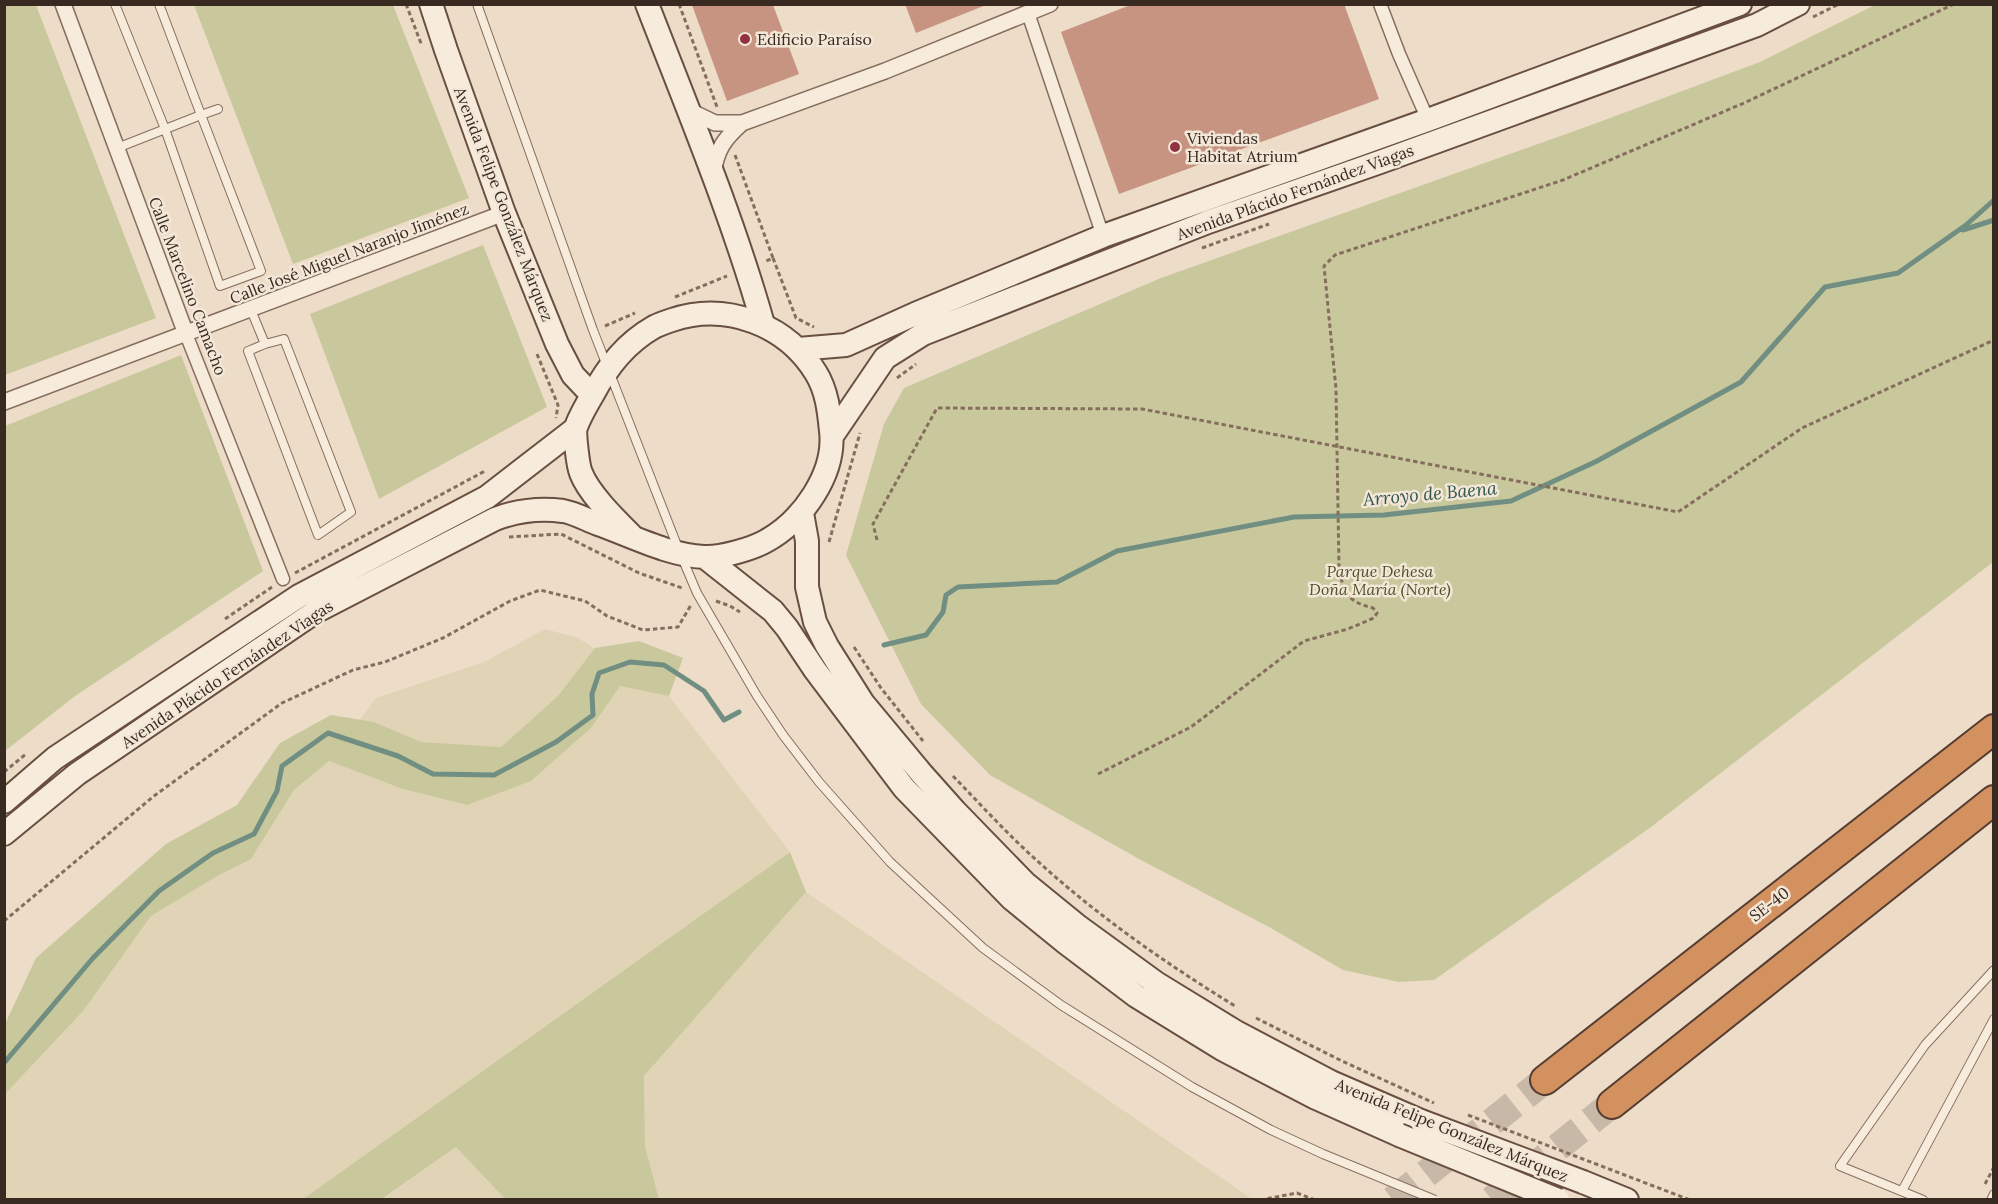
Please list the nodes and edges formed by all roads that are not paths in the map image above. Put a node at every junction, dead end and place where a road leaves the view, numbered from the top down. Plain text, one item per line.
1 (63, 4) edge
2 (115, 4) edge
3 (159, 4) edge
4 (431, 4) edge
5 (477, 4) edge
6 (647, 4) edge
7 (1050, 4) edge
8 (1380, 4) edge
9 (1740, 4) edge
10 (1026, 9) edge
11 (1802, 12) edge
12 (218, 109) dead end
13 (688, 110) junction
14 (201, 115) junction
15 (1428, 120) junction
16 (165, 129) junction
17 (726, 130) junction
18 (117, 148) junction
19 (712, 175) junction
20 (504, 213) junction
21 (1103, 236) junction
22 (250, 310) junction
23 (763, 324) junction
24 (186, 334) junction
25 (265, 344) junction
26 (798, 349) junction
27 (608, 368) junction
28 (592, 395) junction
29 (4, 402) edge
30 (575, 429) junction
31 (832, 436) junction
32 (802, 513) junction
33 (633, 537) junction
34 (680, 553) junction
35 (706, 558) junction
36 (283, 579) dead end
37 (1994, 729) edge
38 (1994, 800) edge
39 (4, 802) edge
40 (4, 834) edge
41 (1994, 970) edge
42 (1994, 1020) edge
43 (1545, 1080) tunnel mouth
44 (1612, 1104) tunnel mouth
45 (1902, 1191) junction
46 (1994, 1194) edge
47 (1435, 1200) edge
48 (1558, 1200) edge
49 (1627, 1200) edge
50 (1923, 1200) edge
51 (1991, 1200) edge

1 - 18 street, Calle Marcelino Camacho
2 - 16 lane
3 - 14 lane
4 - 20 main road, Avenida Felipe González Márquez
5 - 27 lane
6 - 13 main road
7 - 10 street
8 - 15 street
9 - 15 main road, Avenida Plácido Fernández Viagas
10 - 17 street
10 - 21 street
11 - 31 main road, Avenida Plácido Fernández Viagas
12 - 14 lane
13 - 17 street
13 - 19 main road
14 - 16 lane
14 - 16 lane
15 - 21 main road, Avenida Plácido Fernández Viagas
16 - 18 lane
17 - 19 street
18 - 24 street, Calle Marcelino Camacho
19 - 23 main road
20 - 22 street, Calle José Miguel Naranjo Jiménez
20 - 28 main road, Avenida Felipe González Márquez
21 - 26 main road, Avenida Plácido Fernández Viagas
22 - 24 street, Calle José Miguel Naranjo Jiménez
22 - 25 lane
23 - 26 main road
23 - 27 main road
24 - 29 street, Calle José Miguel Naranjo Jiménez
24 - 36 street, Calle Marcelino Camacho
25 - 25 lane
26 - 31 main road
27 - 28 main road
27 - 34 lane
28 - 30 main road
30 - 33 main road
30 - 39 main road, Avenida Plácido Fernández Viagas
31 - 32 main road
32 - 35 main road
32 - 49 main road, Avenida Felipe González Márquez, bridge
33 - 34 main road, Avenida Plácido Fernández Viagas
33 - 40 main road, Avenida Plácido Fernández Viagas
34 - 35 main road, Avenida Plácido Fernández Viagas
34 - 47 lane, bridge
35 - 48 main road, Avenida Felipe González Márquez, bridge
37 - 43 highway, SE-40 / SE-40
38 - 44 highway
41 - 45 lane
42 - 45 lane
45 - 50 lane
46 - 51 lane

